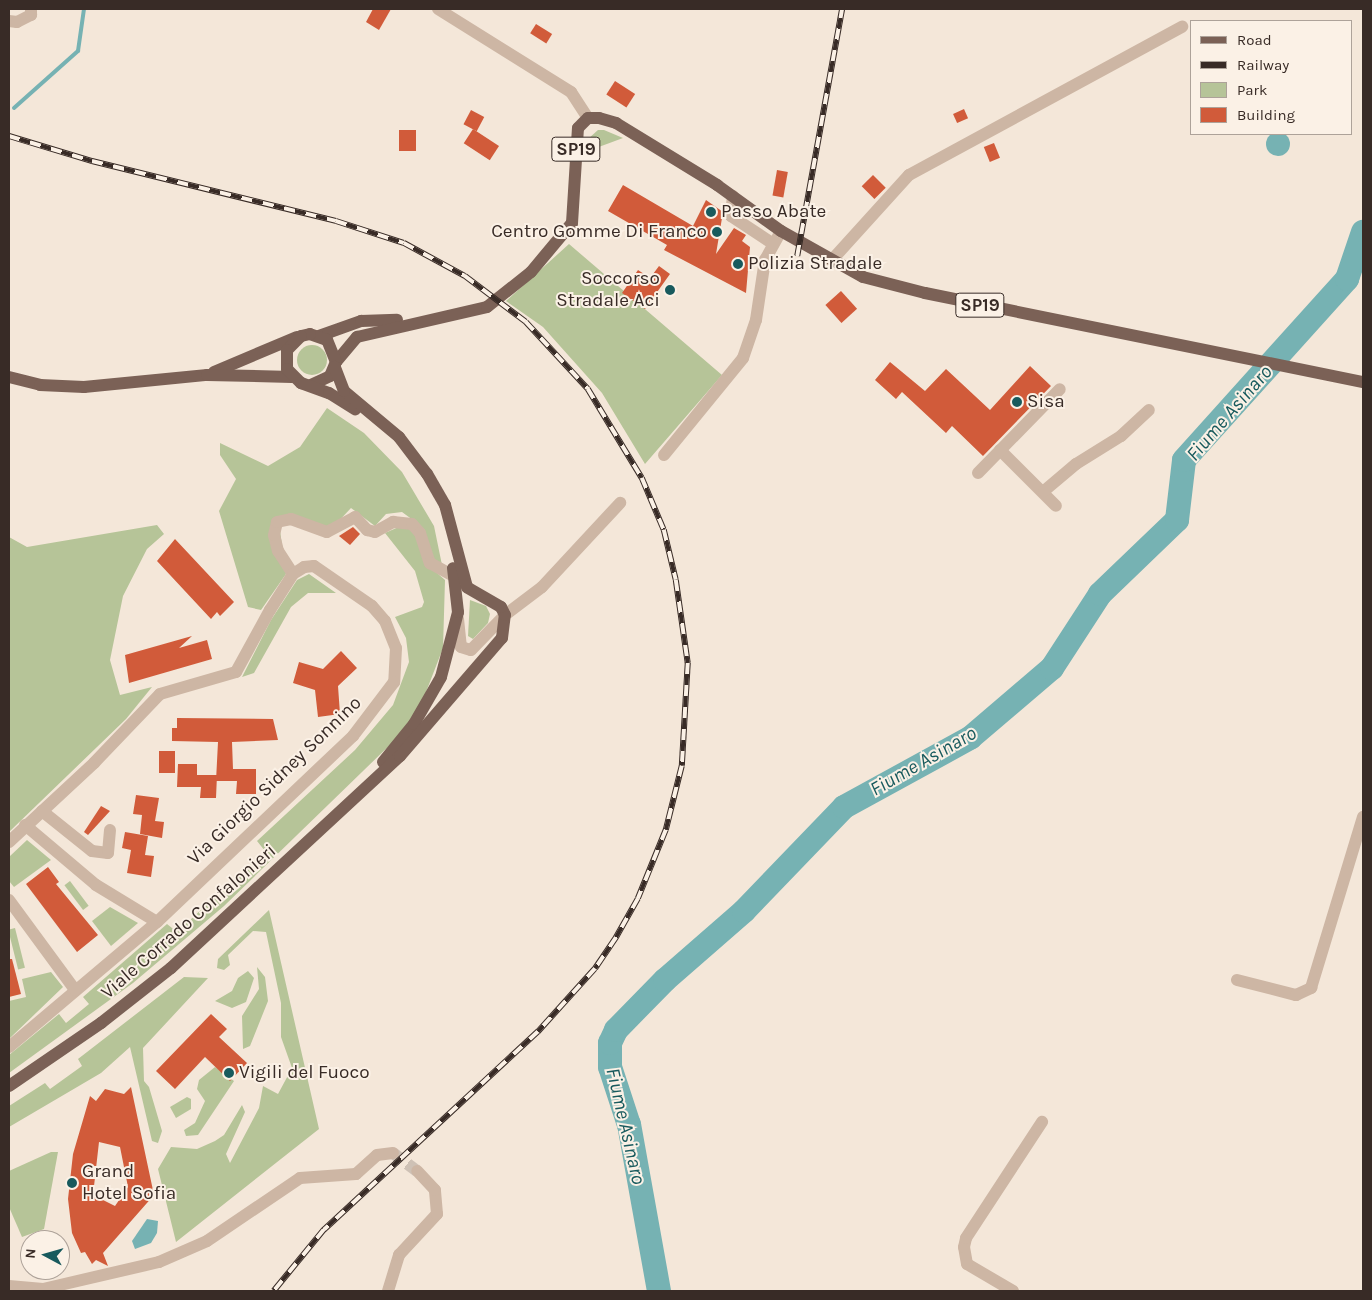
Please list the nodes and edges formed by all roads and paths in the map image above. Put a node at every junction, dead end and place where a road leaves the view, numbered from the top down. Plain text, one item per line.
1 (31, 9) edge
2 (438, 9) edge
3 (9, 21) edge
4 (1182, 27) dead end
5 (588, 118) junction
6 (733, 196) junction
7 (781, 231) junction
8 (772, 243) junction
9 (831, 260) junction
10 (422, 320) junction
11 (301, 336) junction
12 (320, 336) junction
13 (335, 364) junction
14 (208, 375) junction
15 (292, 377) junction
16 (10, 379) edge
17 (1363, 382) edge
18 (311, 385) junction
19 (1060, 389) dead end
20 (1149, 410) dead end
21 (1000, 450) junction
22 (664, 455) dead end
23 (978, 473) dead end
24 (1044, 491) junction
25 (620, 503) dead end
26 (1056, 506) dead end
27 (293, 574) junction
28 (455, 577) junction
29 (458, 612) junction
30 (505, 615) junction
31 (42, 811) junction
32 (338, 814) junction
33 (1363, 817) edge
34 (25, 825) junction
35 (110, 830) dead end
36 (9, 842) edge
37 (9, 900) edge
38 (157, 922) junction
39 (1238, 980) dead end
40 (75, 990) junction
41 (9, 1047) edge
42 (9, 1086) edge
43 (1042, 1122) dead end
44 (393, 1154) dead end
45 (417, 1171) tunnel mouth
46 (9, 1286) edge
47 (388, 1291) edge
48 (1013, 1291) edge

1 - 3 street
2 - 5 street
4 - 9 street
5 - 6 main road, SP19
5 - 10 main road, SP19
6 - 7 main road, SP19
6 - 8 street
7 - 8 street
7 - 9 main road, SP19
8 - 22 street
9 - 17 main road, SP19
10 - 12 main road
10 - 13 main road
11 - 12 main road
11 - 14 main road
11 - 15 main road
12 - 13 main road
13 - 18 main road
13 - 30 main road
14 - 15 main road
14 - 16 main road
15 - 18 main road
18 - 28 main road
19 - 21 street
20 - 24 street
21 - 23 street
21 - 24 street
24 - 26 street
25 - 30 street
27 - 28 street
27 - 31 street
27 - 38 street, Via Giorgio Sidney Sonnino
28 - 29 main road
29 - 30 street
29 - 32 main road
30 - 32 main road
31 - 34 street
31 - 35 street
32 - 42 main road, Viale Corrado Confalonieri
33 - 39 street
34 - 36 street
34 - 38 street
37 - 40 street
38 - 40 street, Via Giorgio Sidney Sonnino
40 - 41 street, Via Giorgio Sidney Sonnino
43 - 48 street
44 - 46 street
45 - 47 street

